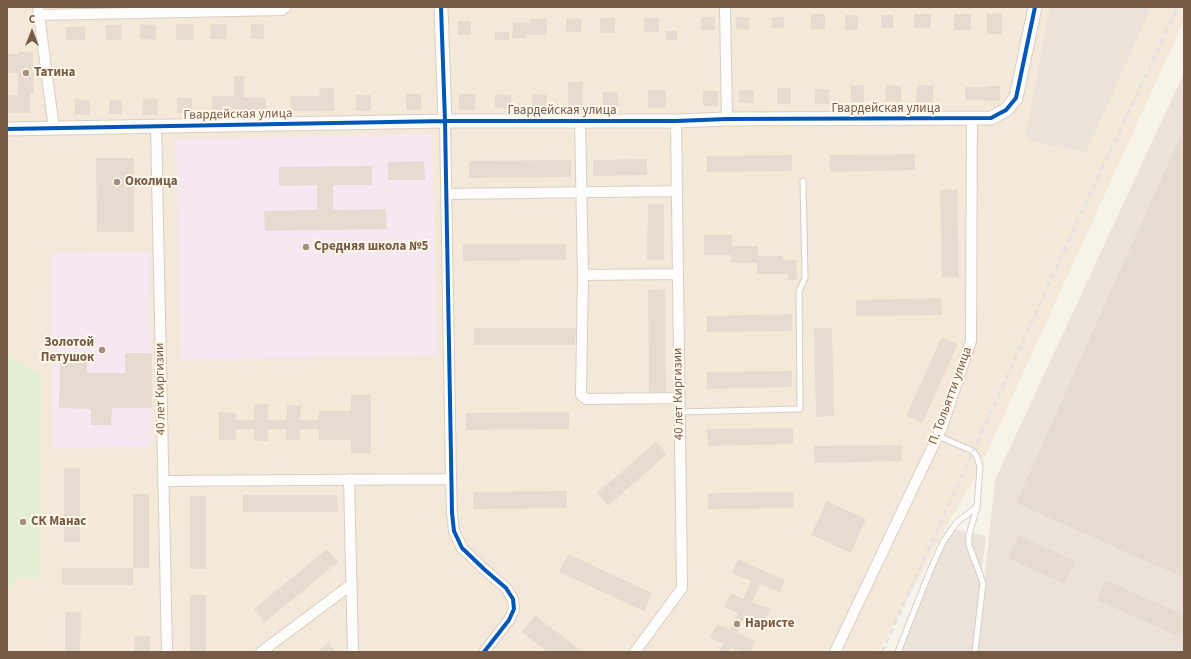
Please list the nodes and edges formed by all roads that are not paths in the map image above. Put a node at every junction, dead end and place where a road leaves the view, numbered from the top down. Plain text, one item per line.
1 (286, 7) edge
2 (441, 7) edge
3 (725, 7) edge
4 (1035, 7) edge
5 (39, 11) edge
6 (972, 118) junction
7 (727, 119) junction
8 (445, 121) junction
9 (580, 121) junction
10 (676, 121) junction
11 (156, 126) junction
12 (54, 128) junction
13 (7, 129) edge
14 (803, 181) dead end
15 (677, 191) junction
16 (581, 193) junction
17 (446, 194) junction
18 (678, 274) junction
19 (583, 275) junction
20 (679, 398) junction
21 (680, 412) junction
22 (938, 436) junction
23 (451, 478) junction
24 (349, 480) junction
25 (163, 481) junction
26 (977, 507) junction
27 (352, 584) junction
28 (167, 652) edge
29 (260, 652) edge
30 (353, 652) edge
31 (484, 652) edge
32 (635, 652) edge
33 (835, 652) edge
34 (898, 652) edge
35 (975, 652) edge

1 - 5 street
2 - 8 street
3 - 7 street
4 - 6 street, Гвардейская улица
5 - 12 street
6 - 7 street, Гвардейская улица
6 - 22 street, П. Тольятти улица
7 - 10 street, Гвардейская улица
8 - 9 street, Гвардейская улица
8 - 11 street, Гвардейская улица
8 - 17 street
9 - 10 street, Гвардейская улица
9 - 16 street
10 - 15 street, 40 лет Киргизии
11 - 12 street, Гвардейская улица
11 - 25 street, 40 лет Киргизии
12 - 13 street, Гвардейская улица
14 - 21 lane
15 - 16 street
15 - 18 street, 40 лет Киргизии
16 - 17 street
16 - 19 street
17 - 23 street
18 - 19 street
18 - 20 street, 40 лет Киргизии
19 - 20 street
20 - 21 street, 40 лет Киргизии
21 - 32 street, 40 лет Киргизии
22 - 26 lane
22 - 33 street, П. Тольятти улица
23 - 24 street
23 - 31 street
24 - 25 street
24 - 27 street
25 - 28 street, 40 лет Киргизии
26 - 34 lane
26 - 35 lane
27 - 29 street
27 - 30 street

